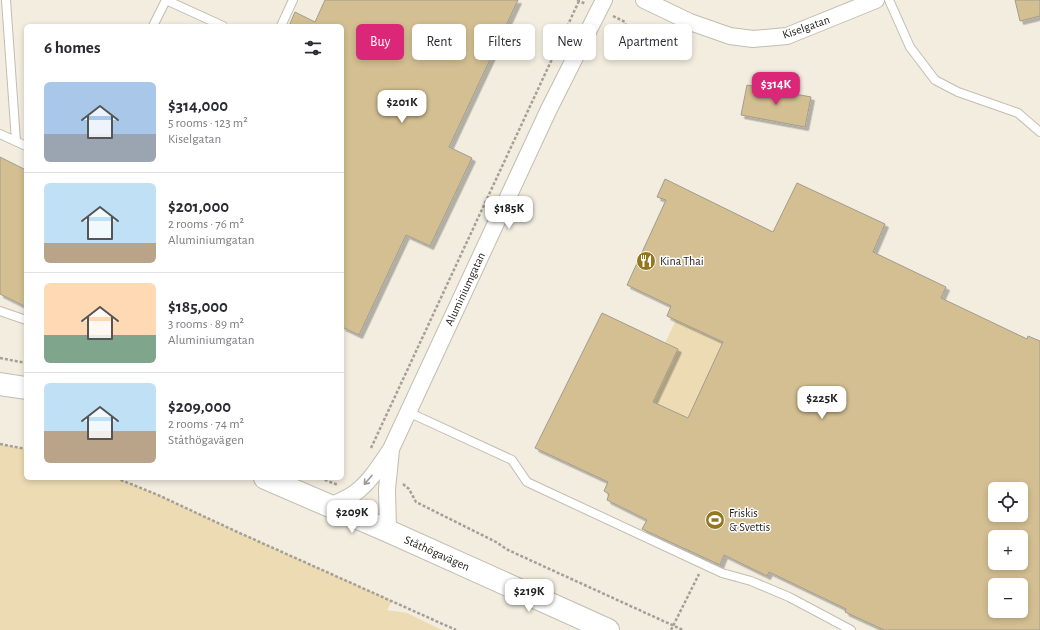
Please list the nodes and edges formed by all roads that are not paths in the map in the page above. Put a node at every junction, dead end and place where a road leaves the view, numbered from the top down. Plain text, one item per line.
1 (6, 0) edge
2 (166, 0) edge
3 (293, 0) edge
4 (604, 0) edge
5 (644, 0) edge
6 (876, 0) edge
7 (889, 0) edge
8 (154, 24) edge
9 (219, 24) edge
10 (282, 24) edge
11 (1040, 132) edge
12 (0, 134) edge
13 (16, 141) junction
14 (24, 145) edge
15 (0, 311) edge
16 (24, 319) edge
17 (0, 384) edge
18 (24, 388) edge
19 (408, 412) junction
20 (391, 450) junction
21 (270, 480) edge
22 (330, 506) junction
23 (388, 531) junction
24 (608, 630) edge
25 (851, 630) edge

1 - 13 lane
2 - 8 lane
2 - 9 lane
3 - 10 lane
4 - 19 street, Aluminiumgatan
5 - 6 street, Kiselgatan
7 - 11 lane
12 - 13 lane
13 - 14 lane
15 - 16 lane
17 - 18 main road
19 - 20 street, Aluminiumgatan
19 - 25 lane
20 -> 22 street, Aluminiumgatan
20 - 23 street, Aluminiumgatan
21 - 22 main road, Ståthögavägen
22 - 23 main road, Ståthögavägen
23 - 24 main road, Ståthögavägen

